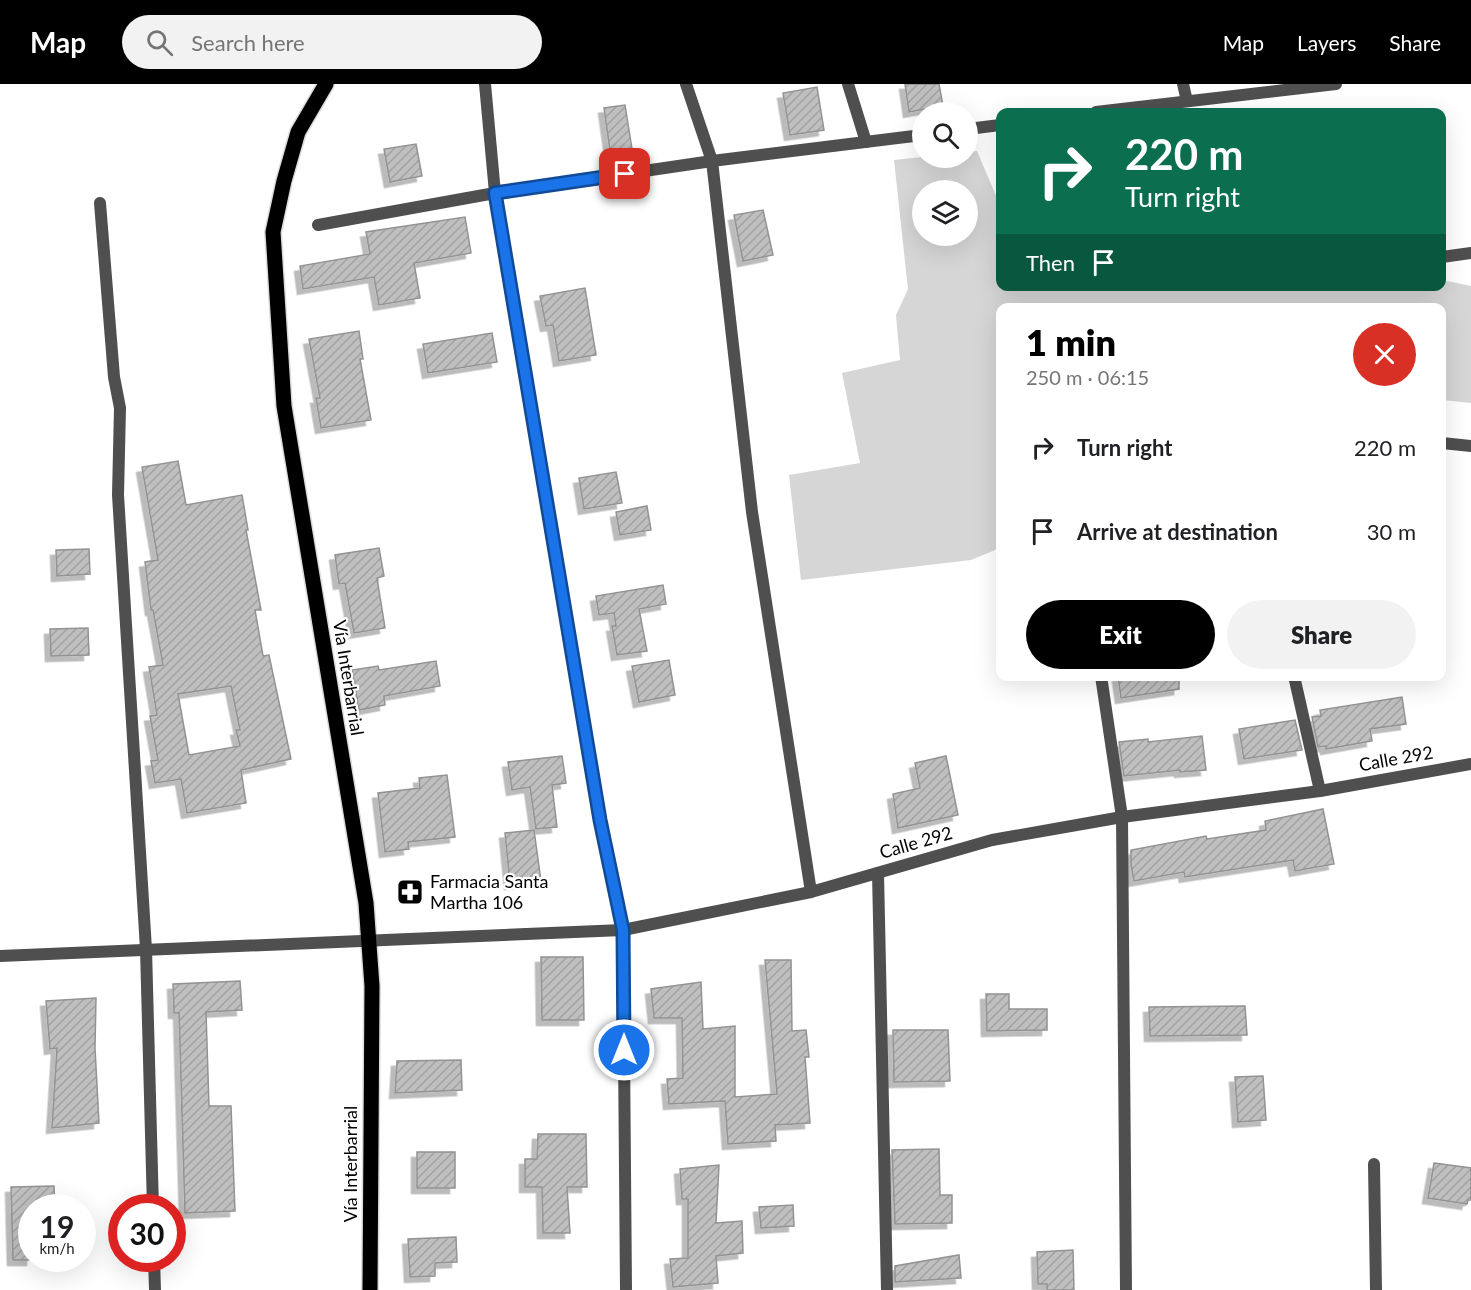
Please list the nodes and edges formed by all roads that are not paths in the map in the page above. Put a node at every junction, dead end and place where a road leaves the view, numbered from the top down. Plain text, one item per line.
1 (326, 84) edge
2 (485, 84) edge
3 (686, 84) edge
4 (848, 84) edge
5 (1184, 84) edge
6 (1336, 84) edge
7 (1187, 101) junction
8 (1129, 108) edge
9 (996, 126) edge
10 (978, 128) edge
11 (912, 136) edge
12 (866, 142) junction
13 (712, 161) junction
14 (495, 193) junction
15 (100, 203) dead end
16 (318, 225) dead end
17 (1471, 253) edge
18 (1446, 256) edge
19 (1446, 443) edge
20 (1471, 446) edge
21 (1102, 681) edge
22 (1294, 681) edge
23 (1471, 764) edge
24 (1320, 791) junction
25 (1122, 817) junction
26 (878, 873) junction
27 (811, 892) junction
28 (623, 930) junction
29 (370, 940) junction
30 (146, 949) junction
31 (0, 956) edge
32 (1374, 1164) dead end
33 (153, 1194) edge
34 (154, 1272) edge
35 (155, 1290) edge
36 (370, 1290) edge
37 (626, 1290) edge
38 (887, 1290) edge
39 (1126, 1290) edge
40 (1376, 1290) edge

1 - 29 main road, Vía Interbarrial
2 - 14 street
3 - 13 street
4 - 12 street
5 - 7 street
6 - 7 street
7 - 8 street
9 - 10 street
11 - 12 street
12 - 13 street
13 - 14 street
13 - 27 street
14 - 16 street
14 - 28 street
15 - 30 street
17 - 18 street
19 - 20 street
21 - 25 street
22 - 24 street
23 - 24 street, Calle 292
24 - 25 street, Calle 292
25 - 26 street, Calle 292
25 - 39 street
26 - 27 street, Calle 292
26 - 38 street
27 - 28 street, Calle 292
28 - 29 street, Calle 292
28 - 37 street
29 - 30 street, Calle 292
29 - 36 main road, Vía Interbarrial
30 - 31 street, Calle 292
30 - 33 street
32 - 40 street
34 - 35 street

